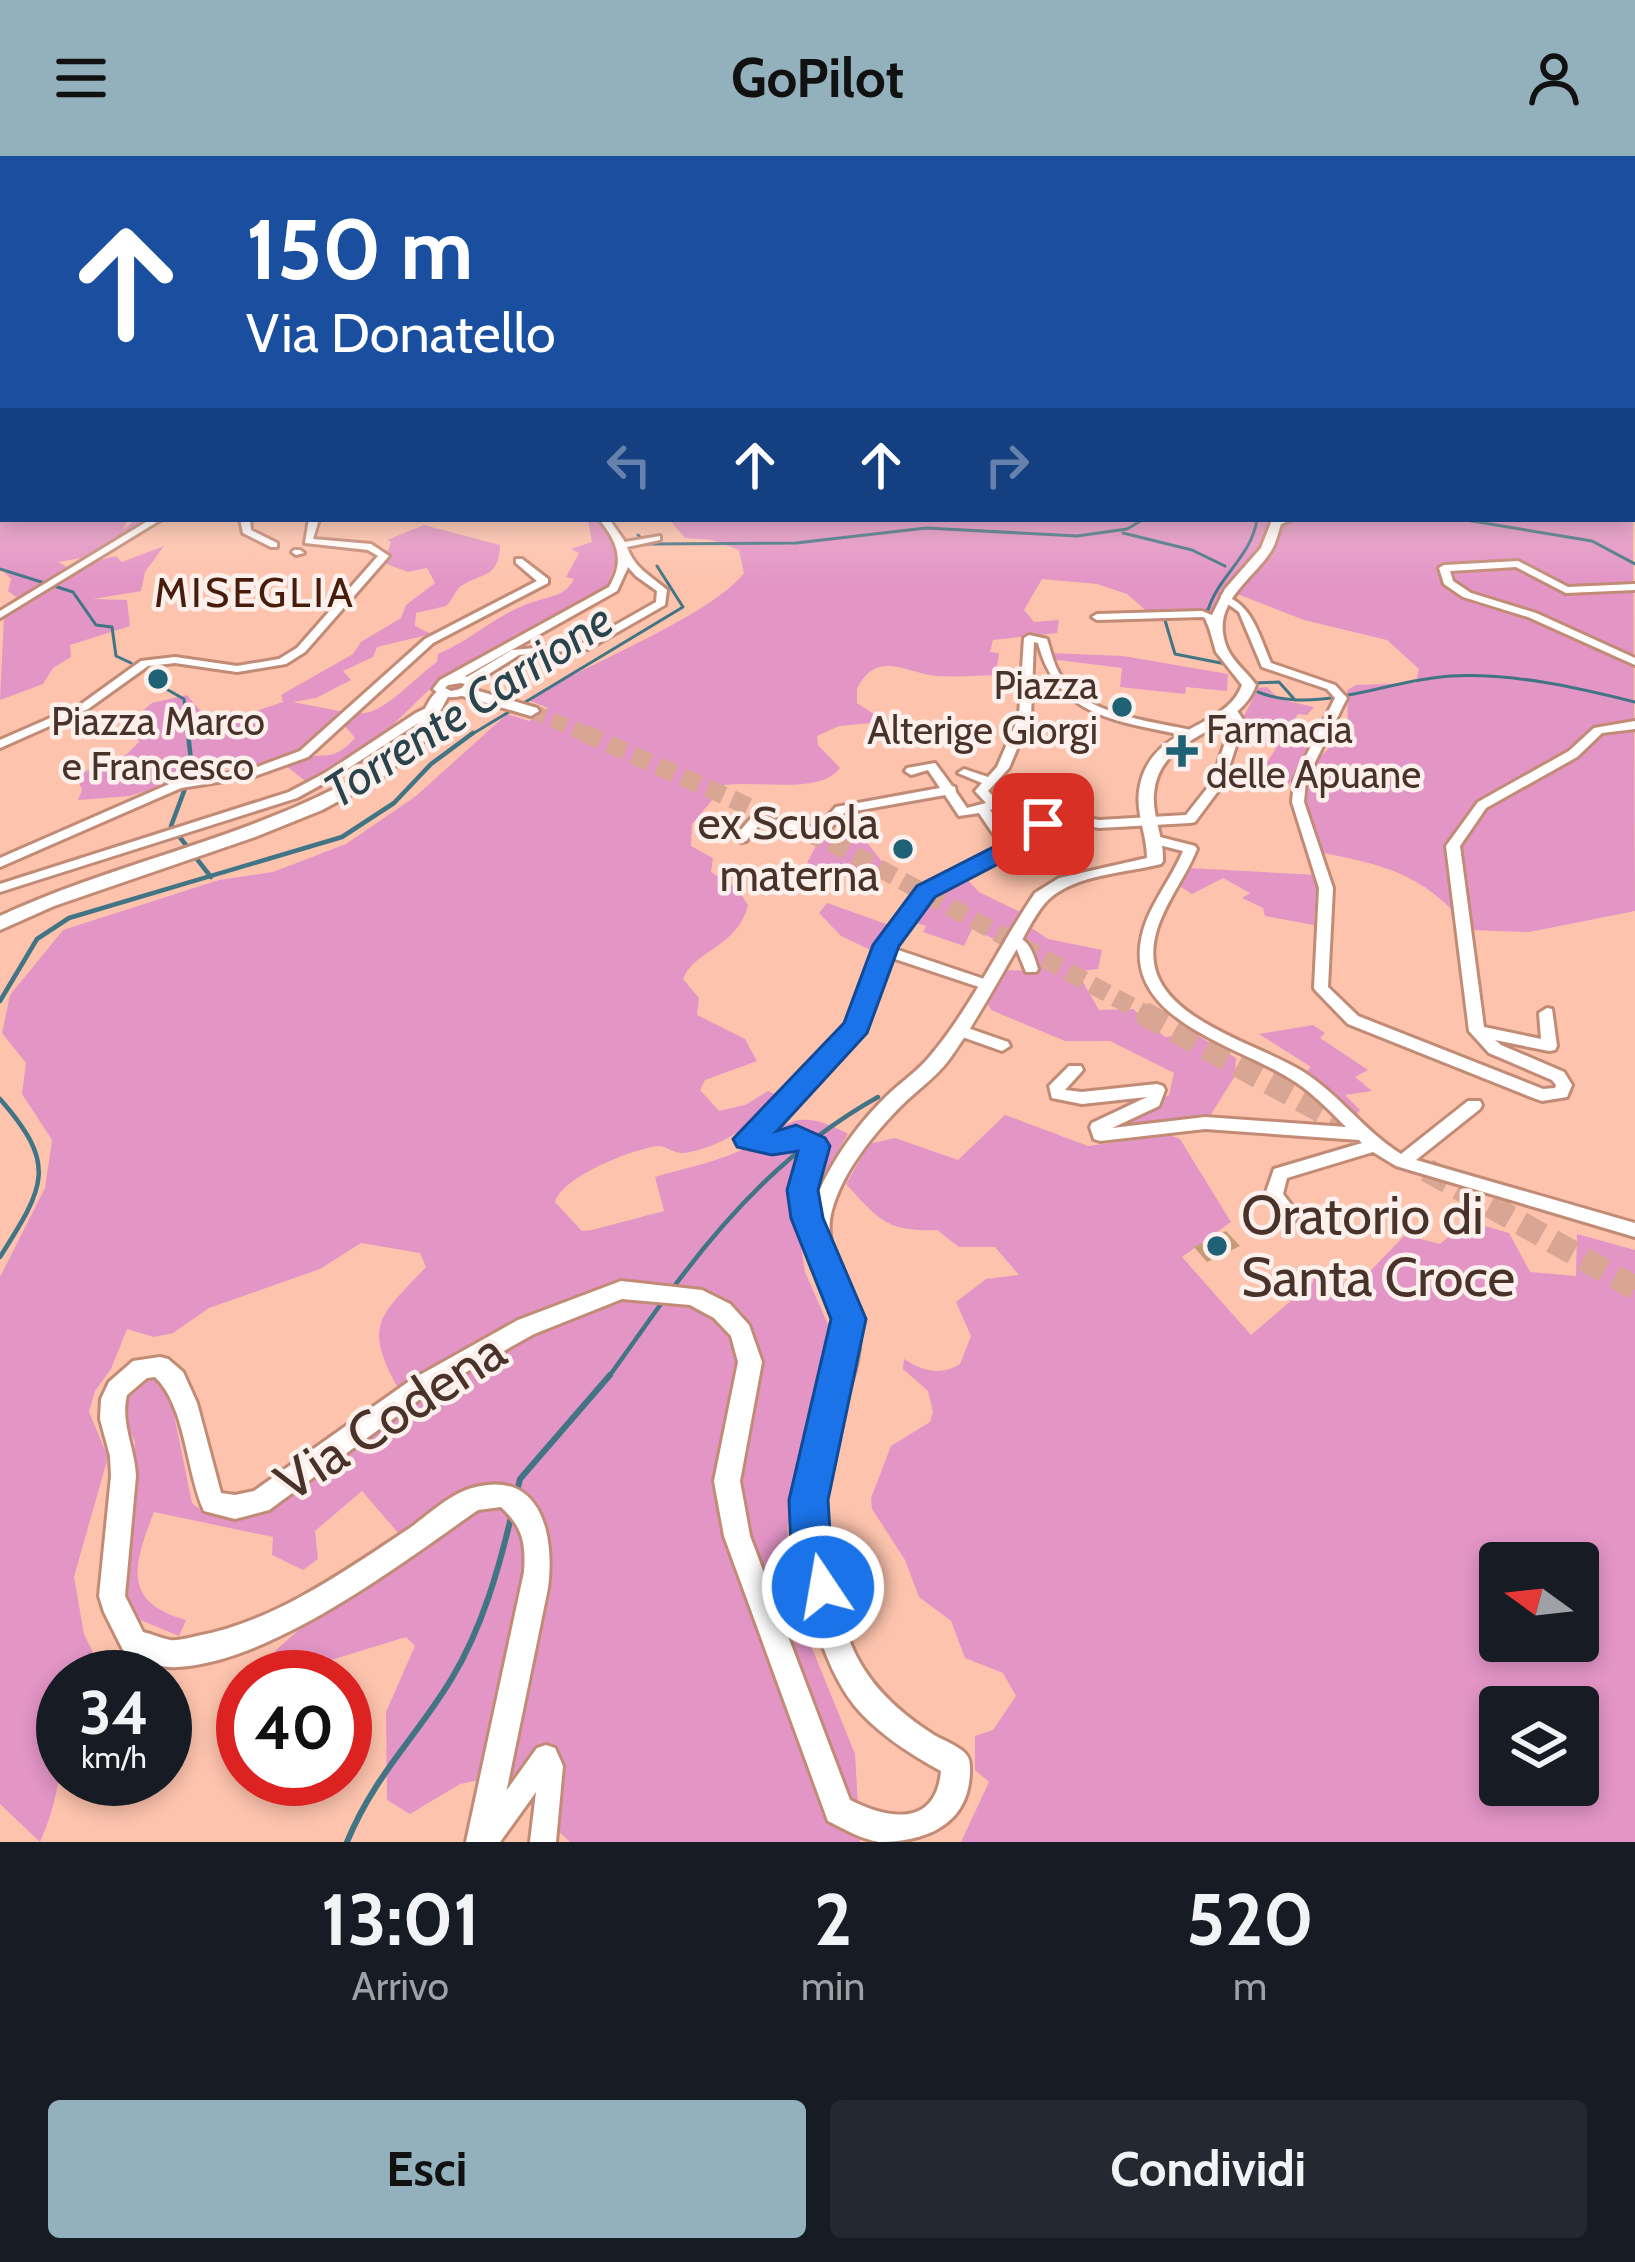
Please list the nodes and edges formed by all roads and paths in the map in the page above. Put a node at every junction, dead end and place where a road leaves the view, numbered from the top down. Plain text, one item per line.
1 (152, 522) edge
2 (244, 522) edge
3 (313, 522) edge
4 (606, 522) edge
5 (1276, 522) edge
6 (657, 538) dead end
7 (274, 544) dead end
8 (623, 549) junction
9 (519, 561) dead end
10 (650, 574) dead end
11 (658, 586) junction
12 (1635, 587) edge
13 (613, 589) junction
14 (1225, 597) junction
15 (0, 615) edge
16 (1097, 617) dead end
17 (1217, 636) junction
18 (1635, 662) edge
19 (455, 691) junction
20 (527, 710) tunnel mouth
21 (1232, 711) junction
22 (1635, 725) edge
23 (1191, 733) junction
24 (0, 744) edge
25 (911, 771) dead end
26 (951, 790) junction
27 (990, 807) junction
28 (1047, 820) junction
29 (1151, 827) junction
30 (741, 838) dead end
31 (1010, 849) junction
32 (0, 862) edge
33 (0, 888) edge
34 (0, 924) edge
35 (1012, 939) junction
36 (885, 951) junction
37 (1031, 969) dead end
38 (985, 984) junction
39 (1547, 1013) dead end
40 (958, 1030) junction
41 (1477, 1031) junction
42 (1002, 1046) dead end
43 (1075, 1070) dead end
44 (1474, 1105) dead end
45 (1368, 1139) junction
46 (1402, 1162) junction
47 (1290, 1215) dead end
48 (1635, 1230) edge
49 (816, 1233) junction
50 (483, 1842) edge
51 (543, 1842) edge

1 - 15 street
2 - 7 street
3 - 24 street
4 - 8 street
5 - 14 street
6 - 8 street
8 - 10 street
8 - 11 street
8 - 13 street
9 - 32 street
11 - 13 street
11 - 19 street
12 - 18 street
13 - 19 street
14 - 17 street
14 - 41 street
16 - 17 street
17 - 21 street
19 - 20 main road
19 - 33 street
19 - 34 main road
21 - 23 street
21 - 29 street
22 - 41 street
23 - 27 street
23 - 29 street
25 - 26 street
26 - 27 street
26 - 30 street
27 - 28 street
27 - 31 street
28 - 29 street
28 - 31 street
29 - 35 street
29 - 45 street
31 - 36 street
35 - 37 street
35 - 38 street
36 - 38 street
36 - 49 street
38 - 40 street
39 - 41 street
40 - 42 street
40 - 49 street
43 - 45 street
44 - 46 street
45 - 46 street
45 - 47 street
46 - 48 street
49 - 50 street, Via Codena
50 - 51 street

